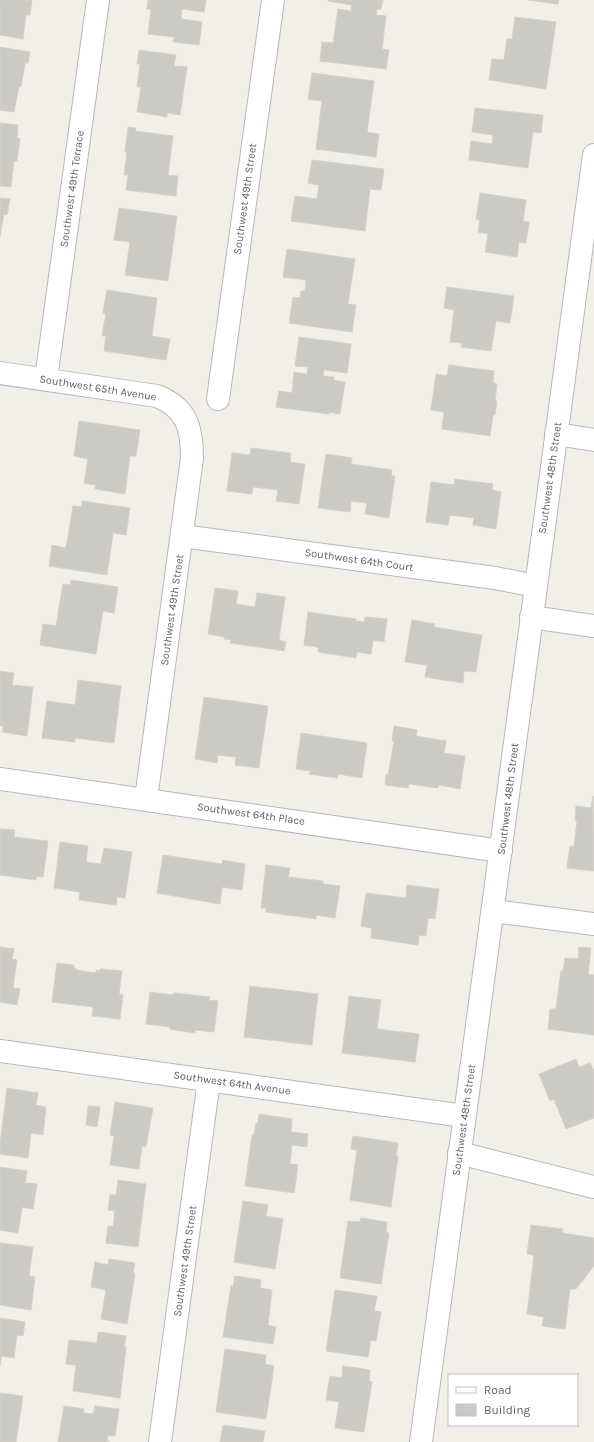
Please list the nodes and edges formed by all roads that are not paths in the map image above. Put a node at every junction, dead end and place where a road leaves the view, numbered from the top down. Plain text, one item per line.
1 (98, 0) edge
2 (273, 0) edge
3 (594, 155) edge
4 (0, 373) edge
5 (46, 379) junction
6 (218, 399) dead end
7 (187, 421) joint
8 (556, 434) junction
9 (594, 440) edge
10 (182, 536) junction
11 (536, 586) junction
12 (531, 617) junction
13 (594, 626) edge
14 (0, 779) edge
15 (146, 799) junction
16 (501, 851) junction
17 (493, 911) junction
18 (594, 924) edge
19 (0, 1051) edge
20 (209, 1080) junction
21 (464, 1116) junction
22 (460, 1153) junction
23 (594, 1187) edge
24 (160, 1442) edge
25 (421, 1442) edge

1 - 5 street, Southwest 49th Terrace
2 - 6 street, Southwest 49th Street
3 - 8 street, Southwest 48th Street
4 - 5 street, Southwest 65th Avenue
5 - 7 street, Southwest 65th Avenue
7 - 10 street, Southwest 49th Street
8 - 9 street
8 - 11 street, Southwest 48th Street
10 - 11 street, Southwest 64th Court
10 - 15 street, Southwest 49th Street
11 - 12 street, Southwest 48th Street
12 - 13 street
12 - 16 street, Southwest 48th Street
14 - 15 street, Southwest 64th Place
15 - 16 street, Southwest 64th Place
16 - 17 street, Southwest 48th Street
17 - 18 street
17 - 21 street, Southwest 48th Street
19 - 20 street, Southwest 64th Avenue
20 - 21 street, Southwest 64th Avenue
20 - 24 street, Southwest 49th Street
21 - 22 street, Southwest 48th Street
22 - 23 street
22 - 25 street, Southwest 48th Street

